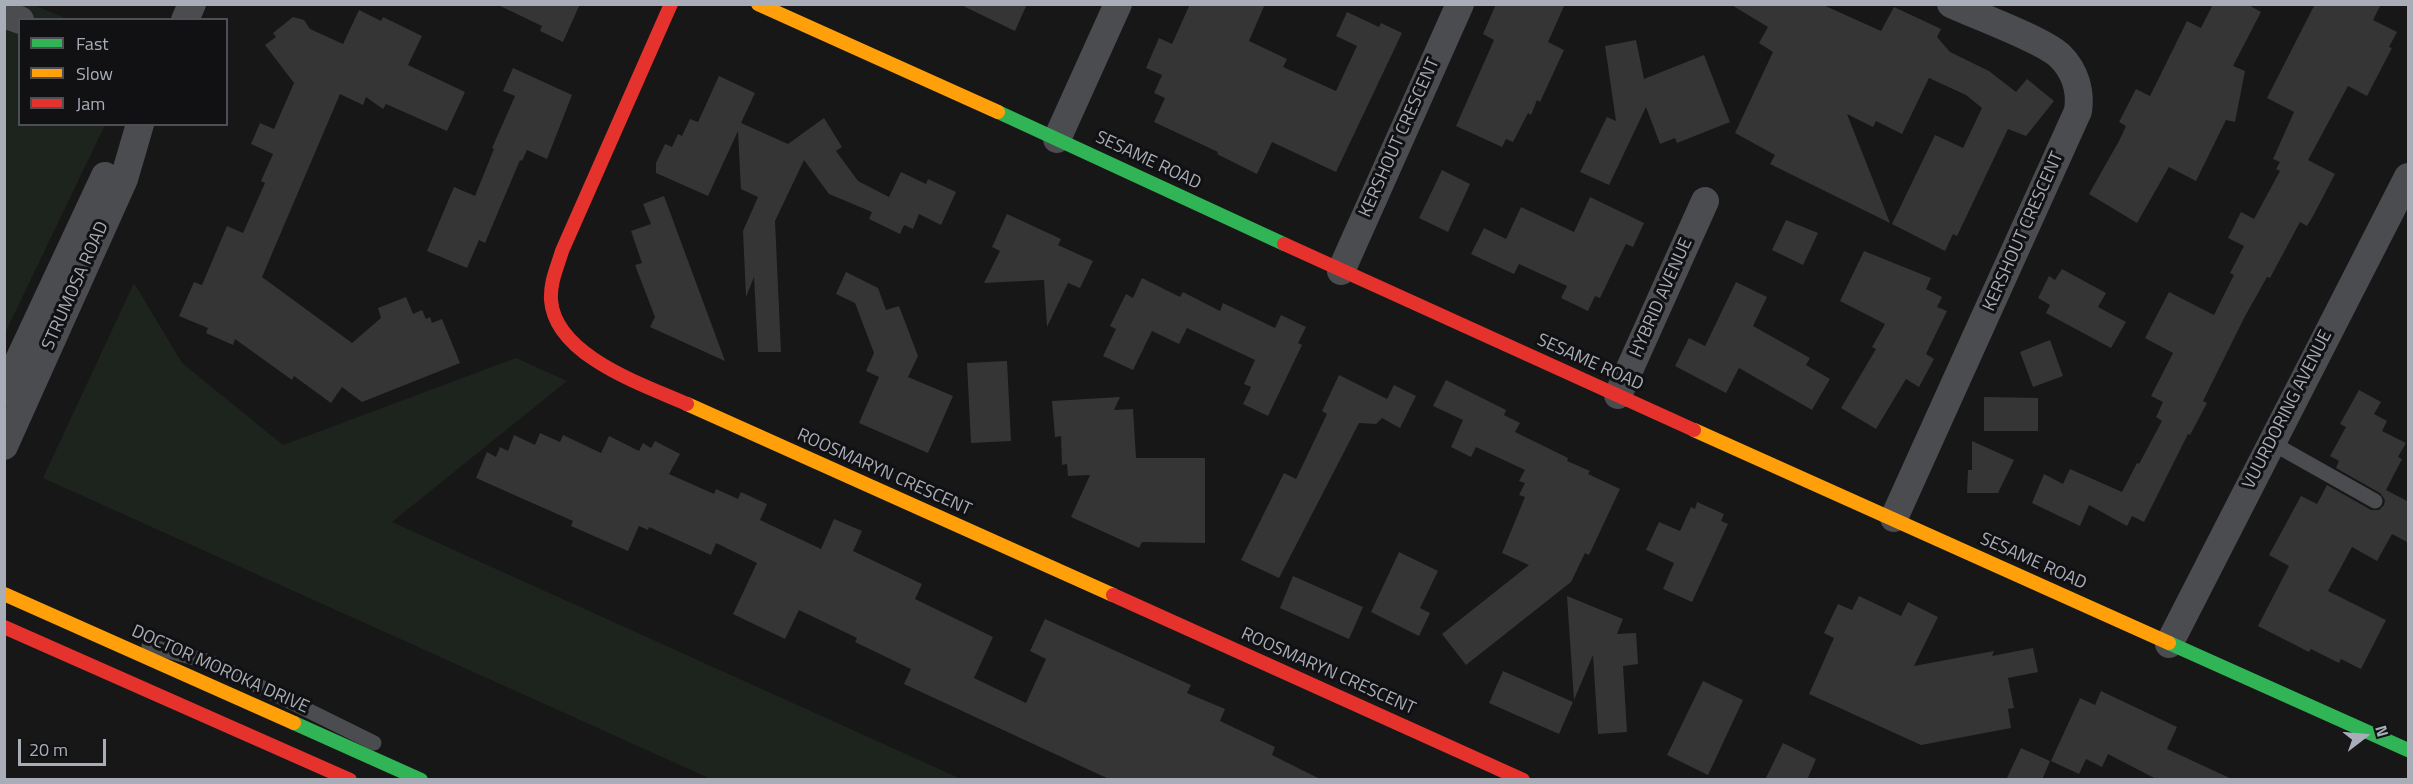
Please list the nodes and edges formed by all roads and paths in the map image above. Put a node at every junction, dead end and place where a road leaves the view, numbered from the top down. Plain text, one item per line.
1 (192, 4) edge
2 (671, 4) edge
3 (758, 4) edge
4 (1118, 4) edge
5 (1460, 4) edge
6 (1951, 4) edge
7 (186, 18) edge
8 (134, 126) edge
9 (139, 126) edge
10 (1057, 139) junction
11 (2409, 177) edge
12 (1705, 201) dead end
13 (1341, 271) junction
14 (4, 392) edge
15 (1618, 395) junction
16 (2272, 443) junction
17 (4, 446) edge
18 (2374, 501) dead end
19 (1894, 518) junction
20 (4, 594) edge
21 (4, 627) edge
22 (96, 635) junction
23 (2169, 644) junction
24 (2409, 750) edge
25 (350, 780) edge
26 (421, 780) edge
27 (437, 780) edge
28 (1523, 780) edge

1 - 7 street
2 - 28 street, ROOSMARYN CRESCENT
3 - 10 street, SESAME ROAD
4 - 10 street
5 - 13 street, KERSHOUT CRESCENT
6 - 19 street, KERSHOUT CRESCENT
8 - 14 street, STRUMOSA ROAD
9 - 17 street, STRUMOSA ROAD
10 - 13 street, SESAME ROAD
11 - 16 street, VUURDORING AVENUE
12 - 15 street, HYBRID AVENUE
13 - 15 street, SESAME ROAD
15 - 19 street, SESAME ROAD
16 - 18 lane
16 - 23 street, VUURDORING AVENUE
19 - 23 street, SESAME ROAD
20 - 22 street, DOCTOR MOROKA DRIVE
21 - 25 street
22 - 26 street, DOCTOR MOROKA DRIVE
22 - 27 lane
23 - 24 street, SESAME ROAD

